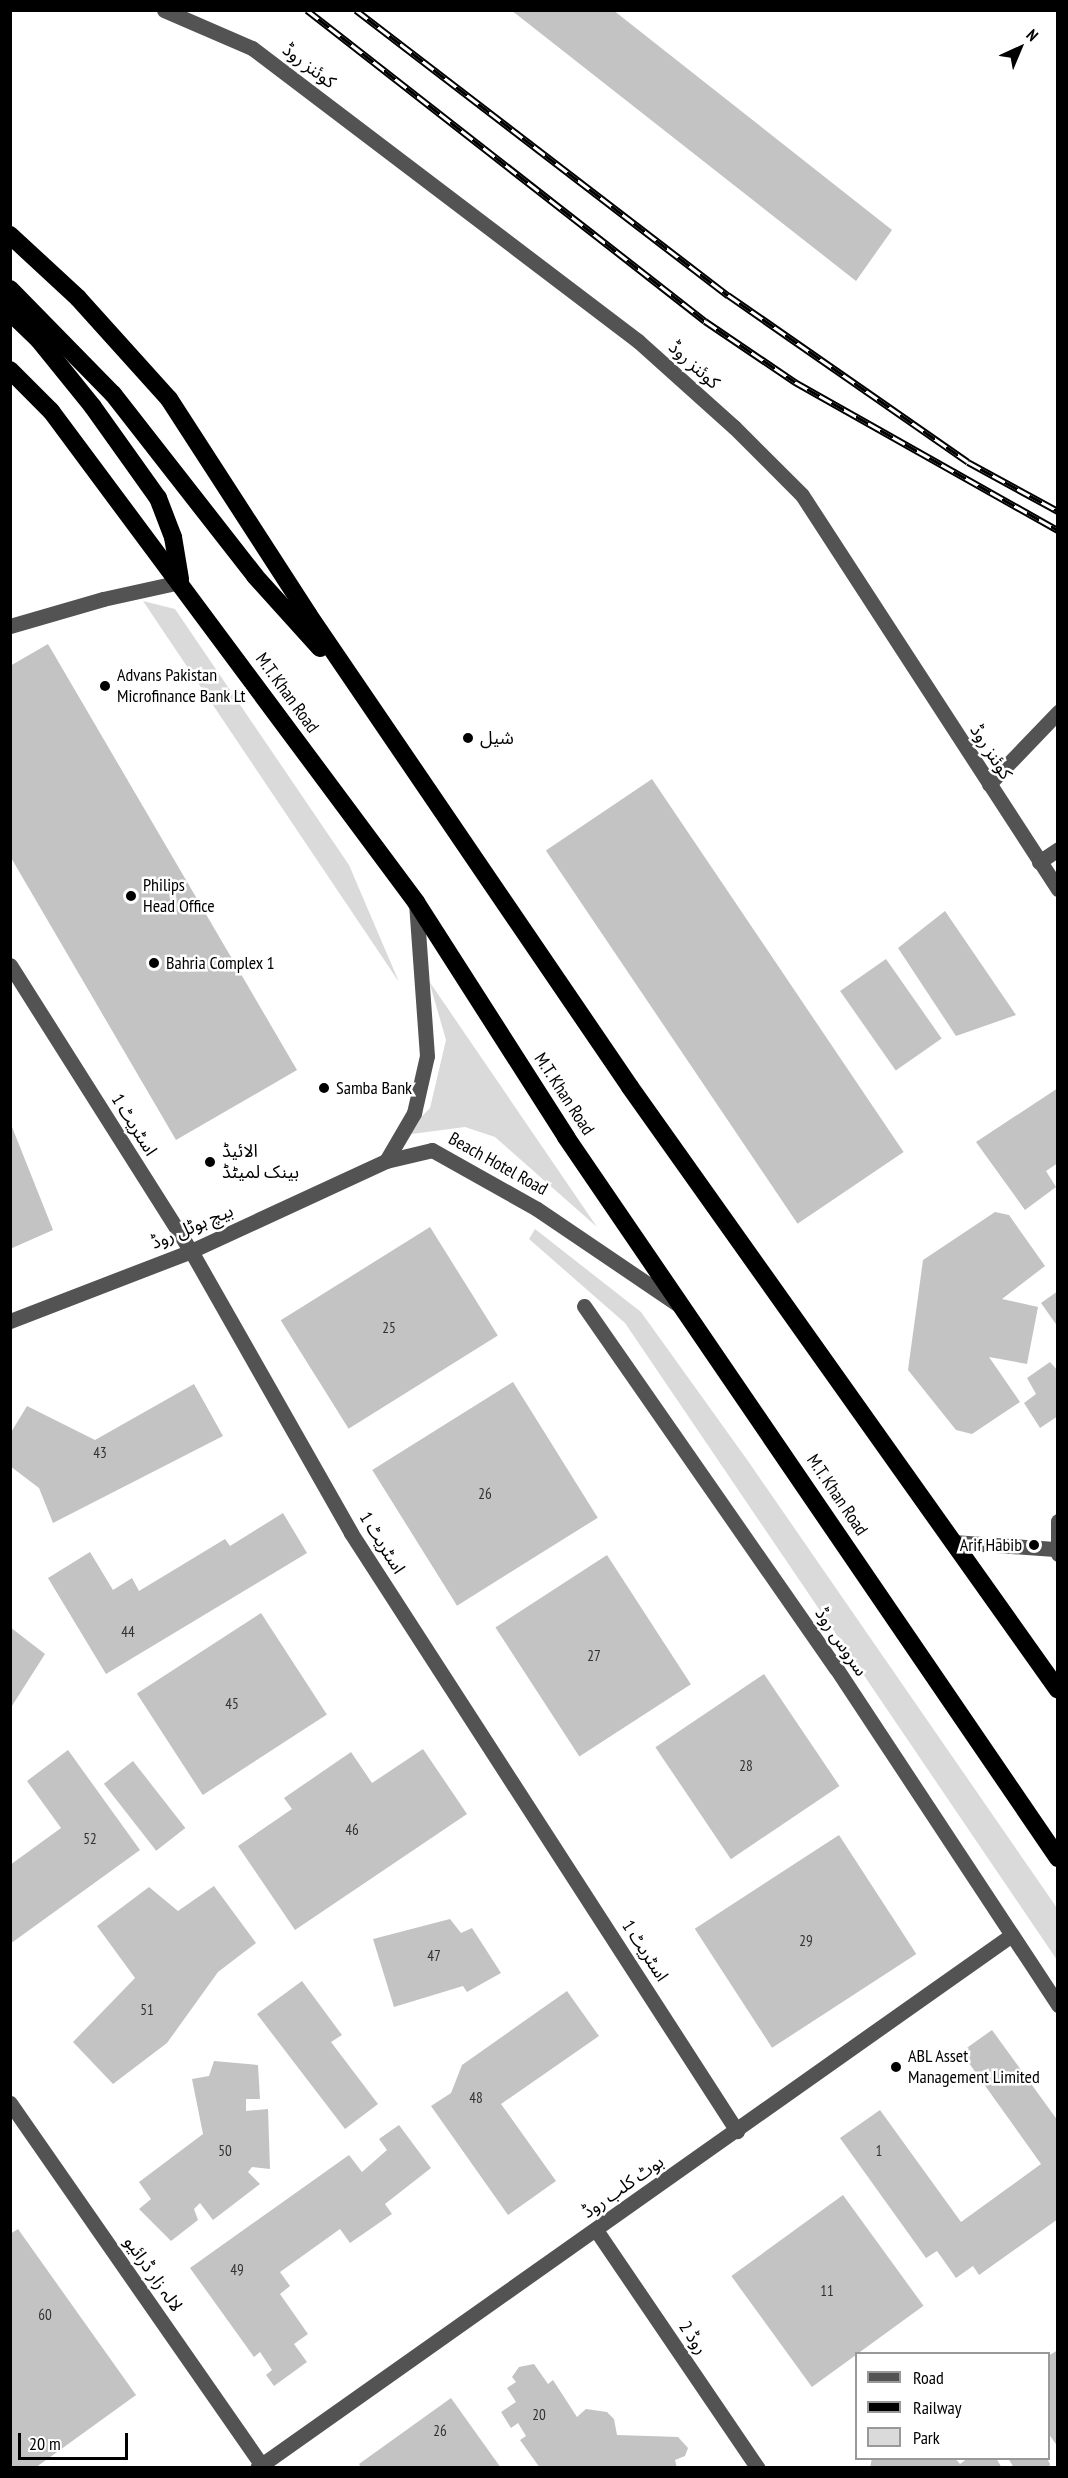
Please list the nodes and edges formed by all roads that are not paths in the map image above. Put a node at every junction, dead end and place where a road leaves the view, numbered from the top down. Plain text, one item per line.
1 (164, 10) edge
2 (10, 235) edge
3 (10, 289) edge
4 (10, 312) edge
5 (10, 370) edge
6 (180, 582) junction
7 (10, 626) edge
8 (355, 679) junction
9 (1058, 712) edge
10 (989, 784) junction
11 (1058, 849) edge
12 (1040, 862) junction
13 (1058, 890) edge
14 (416, 902) junction
15 (10, 965) edge
16 (386, 1161) junction
17 (191, 1251) junction
18 (584, 1306) dead end
19 (687, 1311) junction
20 (10, 1321) edge
21 (1058, 1521) edge
22 (953, 1542) junction
23 (1056, 1551) edge
24 (1058, 1690) edge
25 (1058, 1858) edge
26 (1010, 1936) junction
27 (1058, 2005) edge
28 (10, 2103) edge
29 (737, 2131) junction
30 (596, 2230) junction
31 (261, 2466) edge
32 (758, 2468) edge

1 - 10 street, کوئنز روڈ
2 - 8 highway
3 - 8 highway
4 - 6 highway
5 - 6 highway, M.T. Khan Road
6 - 7 street
6 - 14 highway, M.T. Khan Road
8 - 22 highway
9 - 10 street
10 - 12 street, کوئنز روڈ
11 - 12 street
12 - 13 street, کوئنز روڈ
14 - 16 street
14 - 19 highway, M.T. Khan Road
15 - 17 street, اسٹریٹ 1
16 - 17 street, بیچ ہوٹل روڈ
16 - 19 street, Beach Hotel Road
17 - 20 street, بیچ ہوٹل روڈ
17 - 29 street, اسٹریٹ 1
18 - 26 street, سروس روڈ
19 - 25 highway, M.T. Khan Road
21 - 23 street
22 - 23 street
22 - 24 highway
26 - 27 street, سروس روڈ
26 - 29 street, بوٹ کلب روڈ
28 - 31 street, لالہ زار ڈرائیو
29 - 30 street, بوٹ کلب روڈ
30 - 31 street, بوٹ کلب روڈ
30 - 32 street, روڈ 2

